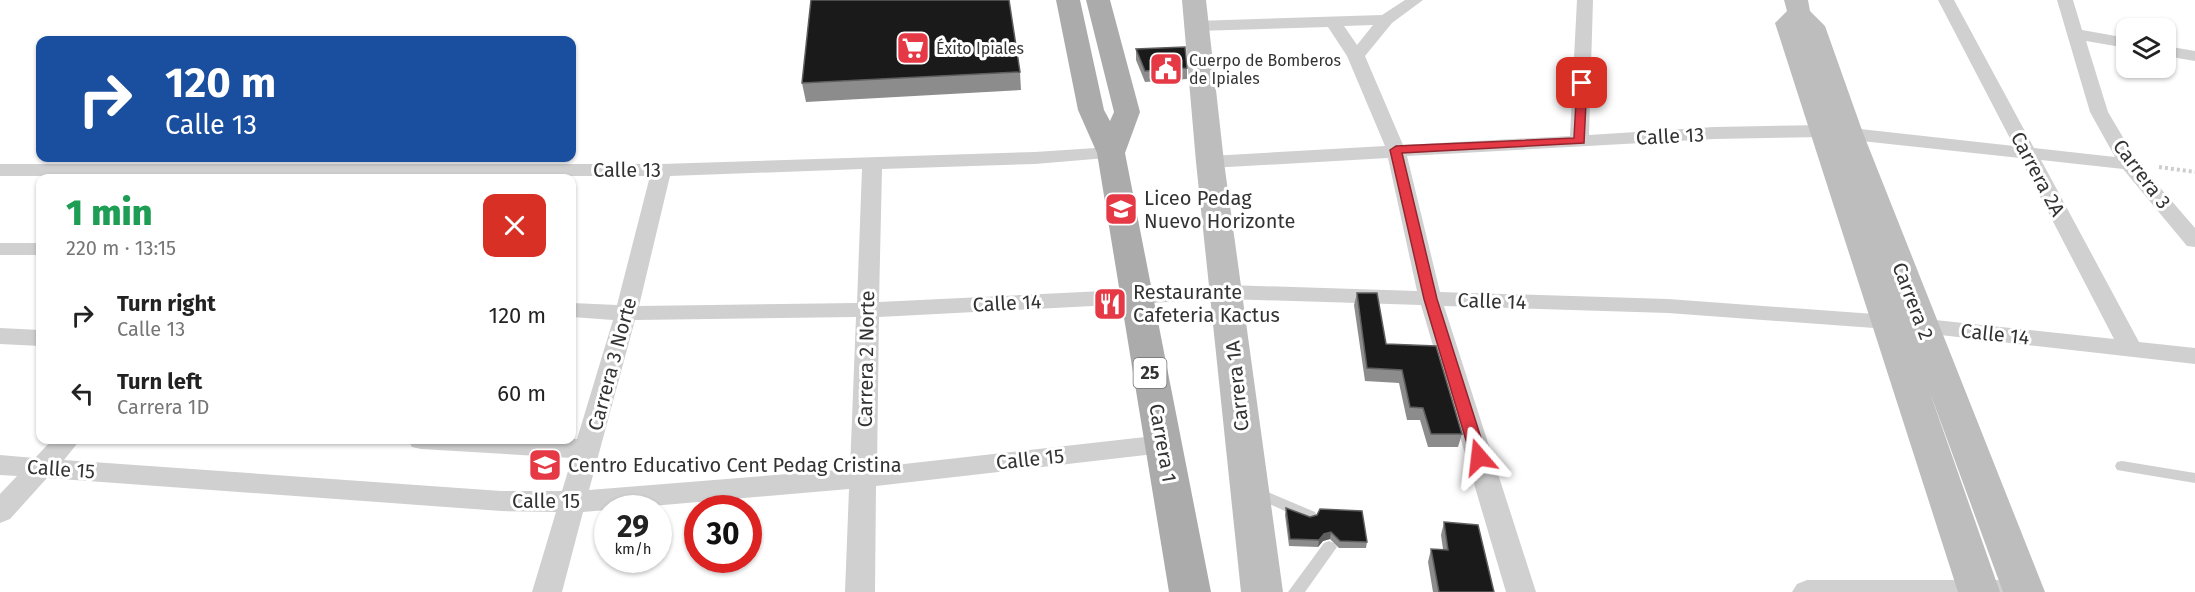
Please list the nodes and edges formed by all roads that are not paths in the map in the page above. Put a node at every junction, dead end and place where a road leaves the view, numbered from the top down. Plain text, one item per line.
1 (1068, 0) edge
2 (1098, 0) edge
3 (1194, 0) edge
4 (1415, 0) edge
5 (1585, 0) edge
6 (1946, 0) edge
7 (2065, 0) edge
8 (1797, 7) edge
9 (1386, 20) junction
10 (1333, 22) junction
11 (1196, 26) junction
12 (1106, 30) junction
13 (1075, 32) junction
14 (2076, 34) junction
15 (2116, 41) edge
16 (2176, 53) edge
17 (1356, 56) junction
18 (2195, 56) edge
19 (1836, 132) junction
20 (1580, 141) junction
21 (1396, 150) junction
22 (1110, 153) junction
23 (2027, 153) junction
24 (872, 162) junction
25 (1210, 162) junction
26 (2129, 164) junction
27 (318, 169) edge
28 (661, 170) junction
29 (2, 172) edge
30 (2195, 241) edge
31 (0, 249) edge
32 (36, 249) edge
33 (1227, 292) junction
34 (1136, 297) junction
35 (1430, 299) junction
36 (576, 310) edge
37 (867, 310) junction
38 (626, 313) junction
39 (1905, 324) junction
40 (0, 336) edge
41 (36, 338) edge
42 (2130, 349) junction
43 (2195, 356) edge
44 (63, 444) edge
45 (496, 444) edge
46 (1163, 444) junction
47 (589, 449) junction
48 (0, 465) edge
49 (2122, 466) dead end
50 (40, 468) junction
51 (863, 478) junction
52 (2195, 478) edge
53 (1249, 489) junction
54 (574, 502) junction
55 (0, 512) edge
56 (1310, 516) edge
57 (1329, 547) dead end
58 (547, 592) edge
59 (860, 592) edge
60 (1190, 592) edge
61 (1263, 592) edge
62 (1296, 592) edge
63 (1521, 592) edge
64 (1807, 592) edge
65 (1985, 592) edge
66 (2024, 592) edge

1 - 13 main road, Carrera 1 / 25
2 - 12 main road
3 - 11 street, Carrera 1A
4 - 9 street
5 - 20 street
6 - 23 street, Carrera 2A
7 - 14 street, Carrera 3
8 - 19 street, Carrera 2
9 - 10 street
9 - 17 street
10 - 11 street
10 - 17 street
11 - 25 street, Carrera 1A
12 - 13 main road
12 - 22 main road
13 - 22 main road, Carrera 1 / 25
14 - 15 street
14 - 26 street, Carrera 3
16 - 18 street
17 - 21 street
19 - 20 street, Calle 13
19 - 23 street, Calle 13
19 - 39 street, Carrera 2
20 - 21 street, Calle 13
21 - 25 street, Calle 13
21 - 35 street
22 - 24 street, Calle 13
22 - 34 main road, Carrera 1 / 25
23 - 26 street, Calle 13
23 - 42 street, Carrera 2A
24 - 28 street, Calle 13
24 - 37 street, Carrera 2 Norte
25 - 33 street, Carrera 1A
26 - 30 street, Carrera 3
27 - 28 street, Calle 13
27 - 29 street, Calle 13
28 - 38 street, Carrera 3 Norte
31 - 32 street
33 - 34 street, Calle 14
33 - 35 street, Calle 14
33 - 53 street, Carrera 1A
34 - 37 street, Calle 14
34 - 46 main road, Carrera 1 / 25
35 - 39 street, Calle 14
35 - 63 street
36 - 38 street, Calle 14
37 - 38 street, Calle 14
37 - 51 street, Carrera 2 Norte
38 - 47 street, Carrera 3 Norte
39 - 42 street, Calle 14
39 - 65 street, Carrera 2
39 - 66 street, Carrera 2
40 - 41 street
42 - 43 street, Calle 14
44 - 50 street
45 - 47 street
46 - 51 street, Calle 15
46 - 60 main road, Carrera 1 / 25
47 - 54 street, Carrera 3 Norte
48 - 50 street, Calle 15
49 - 52 lane
50 - 54 street, Calle 15
50 - 55 street
51 - 54 street, Calle 15
51 - 59 street, Carrera 2 Norte
53 - 56 lane
53 - 61 street, Carrera 1A
54 - 58 street, Carrera 3 Norte
57 - 62 lane
64 - 65 street

